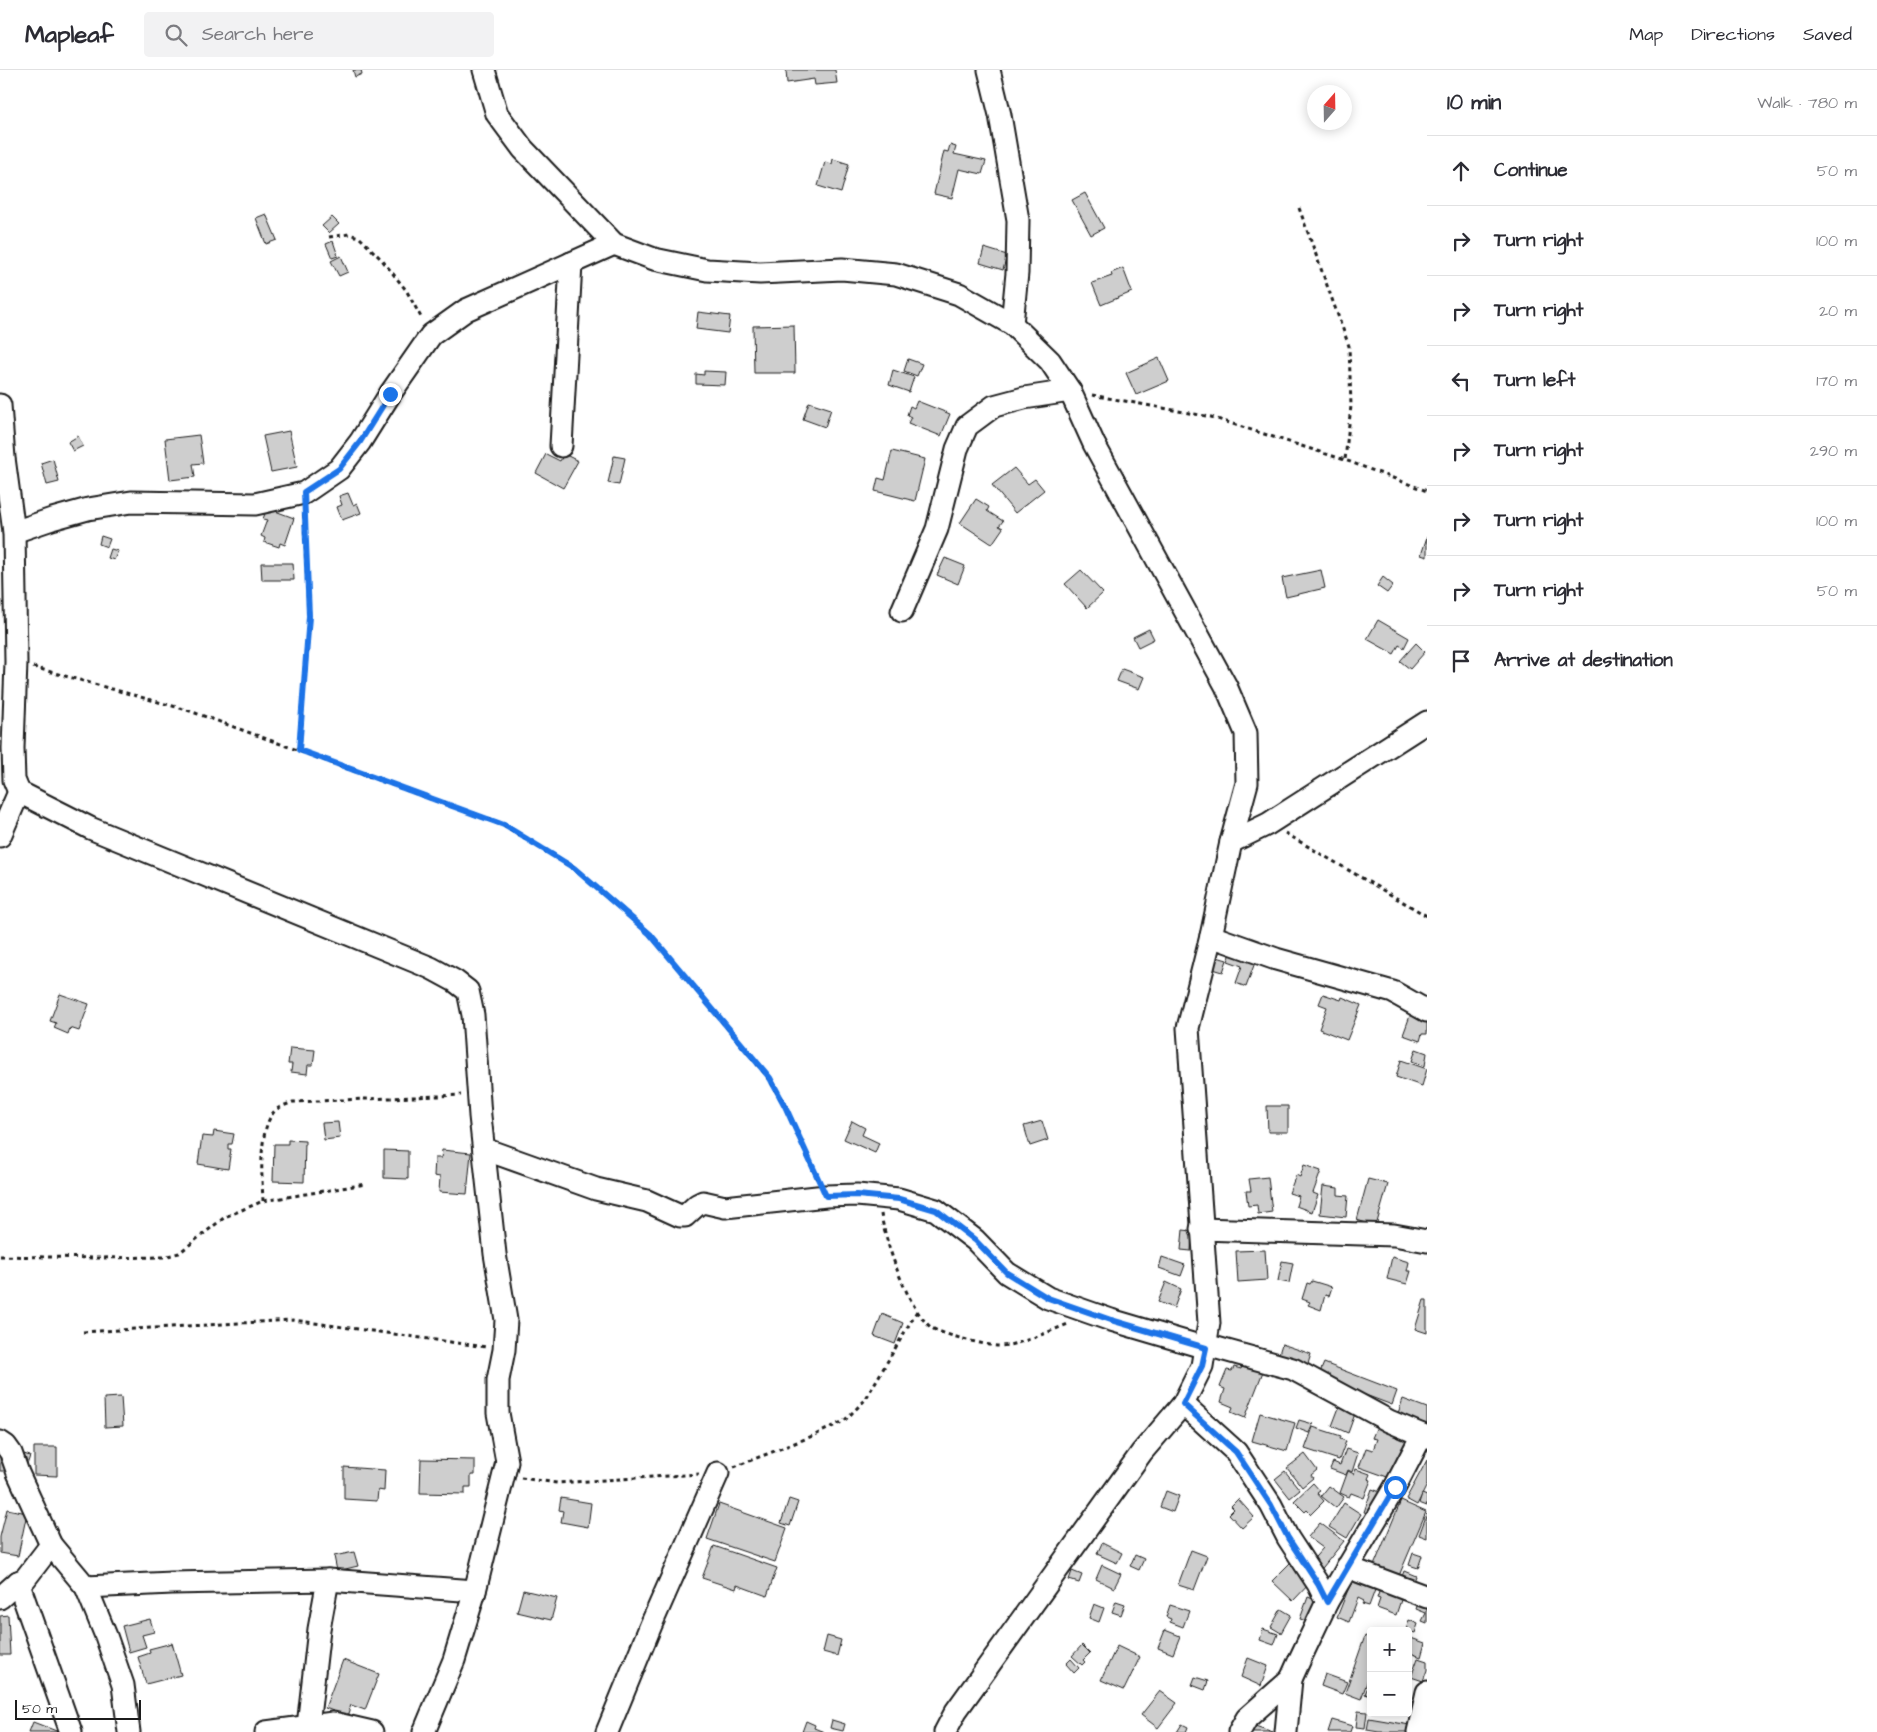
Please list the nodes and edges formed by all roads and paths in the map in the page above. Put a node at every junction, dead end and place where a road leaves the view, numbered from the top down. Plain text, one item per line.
1 (484, 70) edge
2 (989, 70) edge
3 (1299, 208) dead end
4 (329, 237) dead end
5 (614, 244) junction
6 (571, 263) junction
7 (1012, 324) junction
8 (431, 335) junction
9 (1070, 391) junction
10 (0, 405) edge
11 (561, 446) dead end
12 (1345, 460) junction
13 (1427, 491) edge
14 (304, 492) junction
15 (14, 532) junction
16 (0, 566) edge
17 (16, 582) junction
18 (902, 611) dead end
19 (16, 662) junction
20 (1427, 722) edge
21 (299, 750) junction
22 (19, 792) junction
23 (1268, 824) junction
24 (0, 836) edge
25 (1231, 842) junction
26 (1427, 916) edge
27 (1211, 936) junction
28 (1427, 1011) edge
29 (479, 1094) junction
30 (484, 1149) junction
31 (366, 1184) dead end
32 (826, 1196) junction
33 (878, 1196) junction
34 (263, 1201) junction
35 (1201, 1229) junction
36 (1427, 1241) edge
37 (0, 1256) edge
38 (917, 1311) junction
39 (1093, 1314) junction
40 (83, 1332) dead end
41 (1206, 1347) junction
42 (504, 1350) junction
43 (1183, 1404) junction
44 (1424, 1436) edge
45 (0, 1442) edge
46 (718, 1473) junction
47 (503, 1476) junction
48 (51, 1545) junction
49 (1348, 1567) junction
50 (328, 1580) junction
51 (18, 1582) junction
52 (86, 1587) junction
53 (475, 1591) junction
54 (1427, 1597) edge
55 (0, 1598) edge
56 (1327, 1602) junction
57 (1291, 1679) junction
58 (1427, 1692) edge
59 (308, 1726) junction
60 (71, 1732) edge
61 (129, 1732) edge
62 (266, 1732) edge
63 (372, 1732) edge
64 (424, 1732) edge
65 (607, 1732) edge
66 (945, 1732) edge
67 (1239, 1732) edge
68 (1286, 1732) edge
69 (1418, 1732) edge

1 - 5 street
2 - 7 street
3 - 12 path
4 - 8 path
5 - 6 street
5 - 7 street
6 - 8 street
6 - 11 street
7 - 9 street
8 - 14 street
9 - 12 path
9 - 18 street
9 - 25 street
10 - 15 street
12 - 13 path
14 - 15 street
14 - 21 path
15 - 17 street
16 - 17 street
17 - 19 street
19 - 21 path
19 - 22 street
20 - 23 street
21 - 32 path
22 - 24 street
22 - 29 street
23 - 25 street
23 - 26 path
25 - 27 street
27 - 28 street
27 - 35 street
29 - 30 street
29 - 34 path
30 - 32 street
30 - 42 street
31 - 34 path
32 - 33 street
33 - 38 path
33 - 39 street
34 - 37 path
35 - 36 street
35 - 41 street
38 - 39 path
38 - 46 path
39 - 41 street
40 - 42 path
41 - 43 street
41 - 44 street
42 - 47 street
43 - 56 street
43 - 66 street
44 - 49 street
45 - 48 street
46 - 47 path
46 - 65 street
47 - 53 street
48 - 51 street
48 - 52 street
49 - 54 street
49 - 56 street
50 - 52 street
50 - 53 street
50 - 59 street
51 - 55 street
51 - 60 street
52 - 61 street
53 - 64 street
56 - 57 street
57 - 67 street
57 - 68 street
58 - 69 street
59 - 62 street
59 - 63 street

